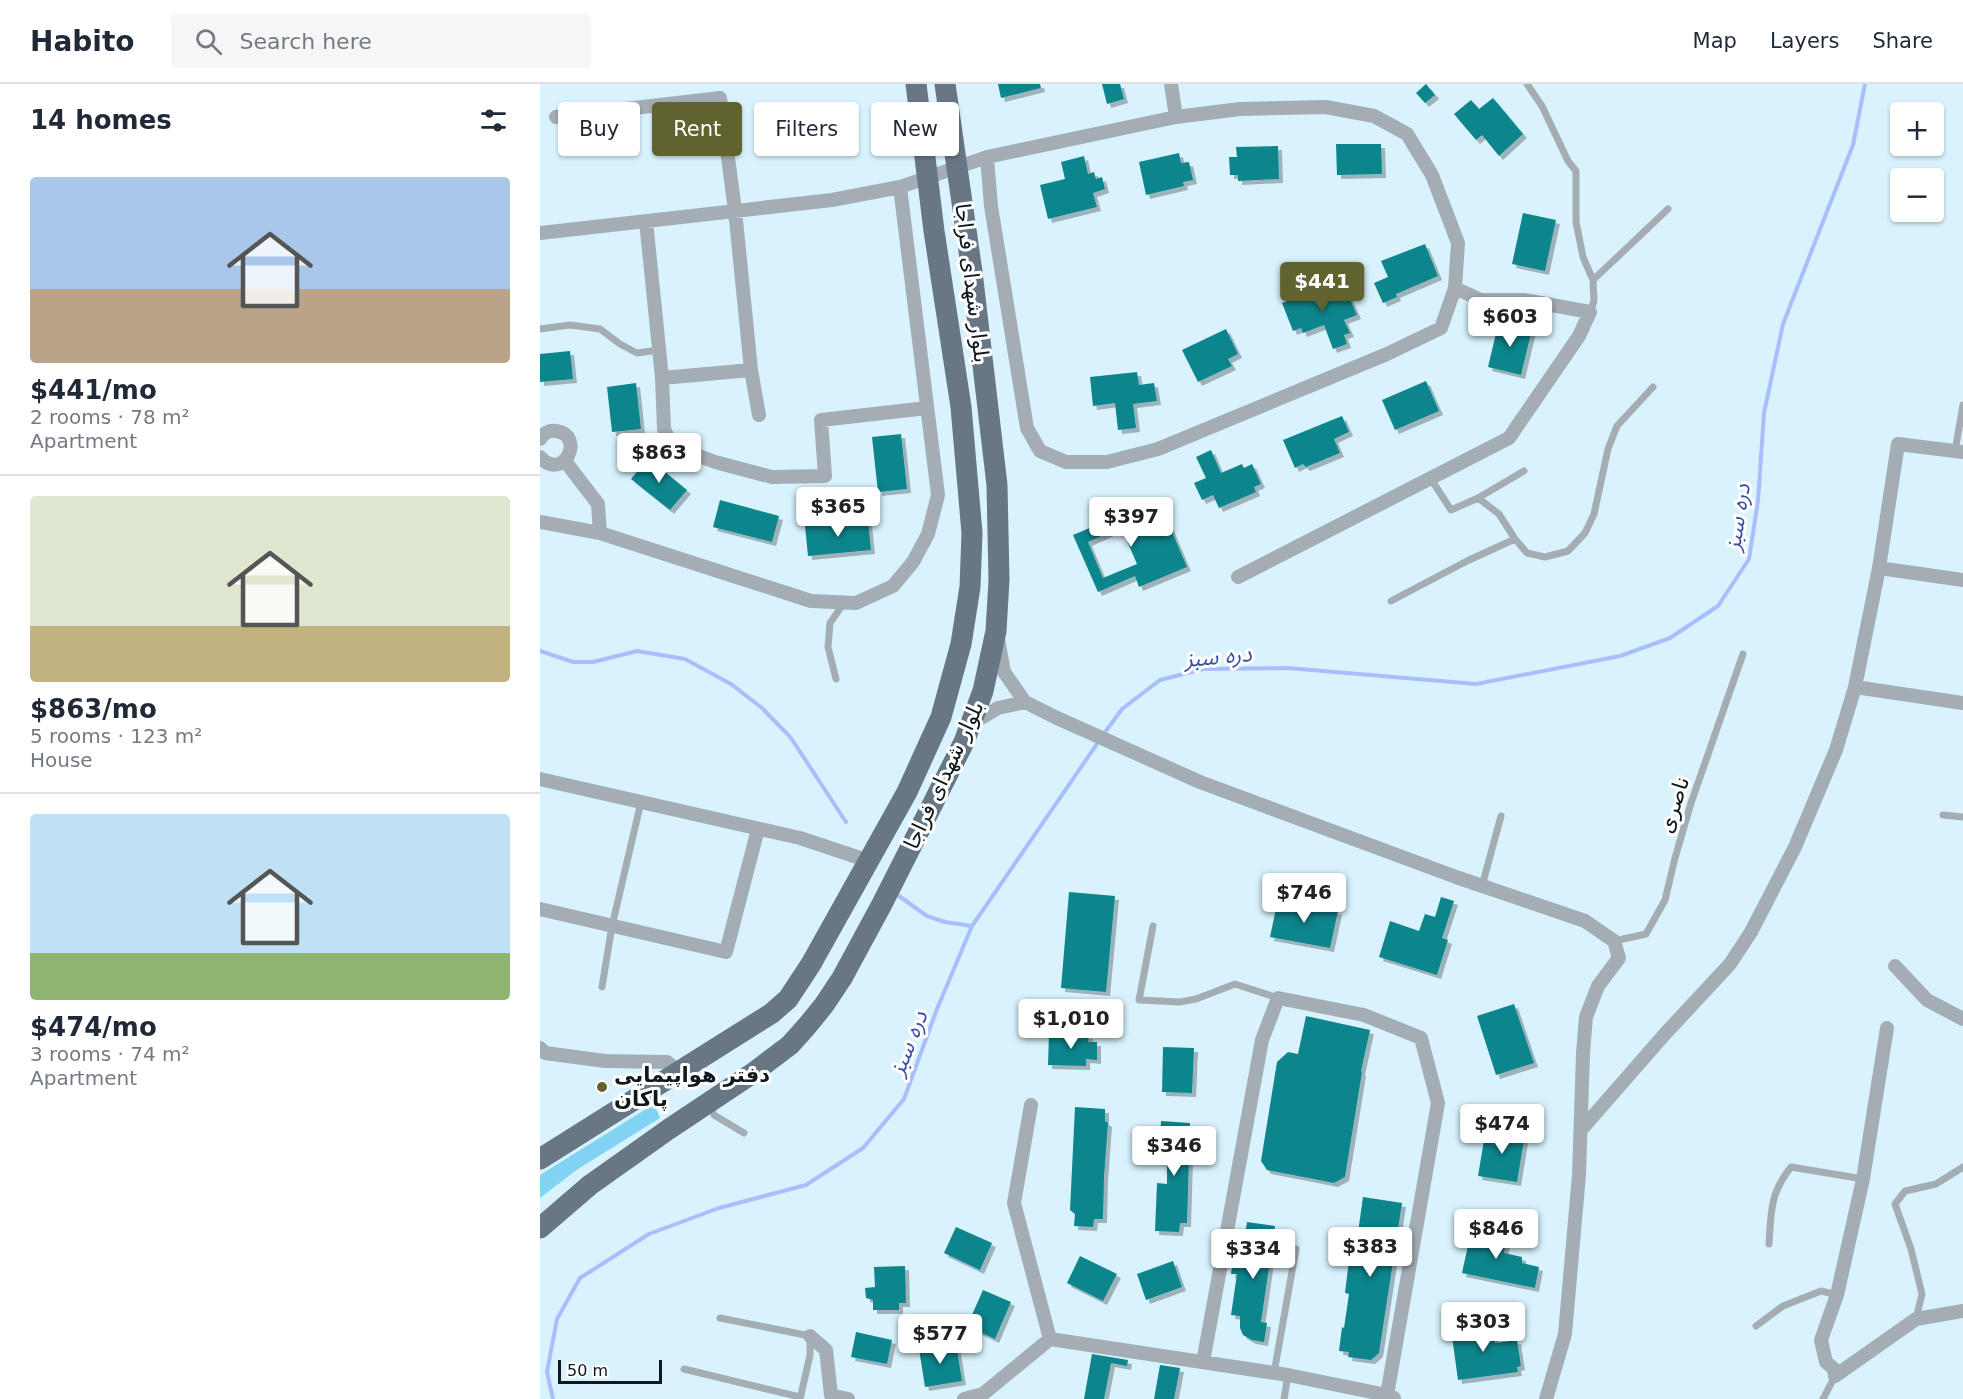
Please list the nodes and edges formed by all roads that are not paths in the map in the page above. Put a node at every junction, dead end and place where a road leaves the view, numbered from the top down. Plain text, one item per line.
1 (916, 84) edge
2 (945, 84) edge
3 (1171, 84) edge
4 (1527, 84) edge
5 (556, 117) dead end
6 (1176, 117) junction
7 (987, 157) junction
8 (956, 166) junction
9 (928, 177) junction
10 (900, 187) junction
11 (1668, 209) dead end
12 (735, 210) junction
13 (646, 220) junction
14 (540, 233) edge
15 (1593, 280) junction
16 (1455, 288) junction
17 (1590, 312) junction
18 (540, 329) edge
19 (659, 350) junction
20 (751, 370) junction
21 (662, 378) junction
22 (1653, 387) dead end
23 (1963, 405) edge
24 (927, 408) junction
25 (759, 415) dead end
26 (540, 439) edge
27 (1959, 452) edge
28 (540, 457) edge
29 (565, 461) junction
30 (1524, 471) dead end
31 (1431, 479) junction
32 (1478, 498) junction
33 (540, 522) edge
34 (600, 533) junction
35 (1515, 539) junction
36 (1879, 568) junction
37 (1238, 577) dead end
38 (1963, 580) edge
39 (845, 602) junction
40 (1391, 602) dead end
41 (996, 631) junction
42 (1743, 654) dead end
43 (836, 679) dead end
44 (1855, 687) junction
45 (1025, 702) junction
46 (1963, 703) edge
47 (971, 724) junction
48 (540, 778) edge
49 (640, 802) junction
50 (1943, 815) dead end
51 (1501, 816) dead end
52 (1963, 817) edge
53 (758, 828) junction
54 (869, 861) junction
55 (1482, 886) junction
56 (540, 909) edge
57 (612, 926) junction
58 (1154, 926) dead end
59 (1614, 941) junction
60 (1895, 966) dead end
61 (602, 987) dead end
62 (1278, 998) junction
63 (1963, 1019) edge
64 (1887, 1028) dead end
65 (540, 1048) edge
66 (679, 1072) junction
67 (710, 1104) junction
68 (1031, 1105) dead end
69 (1581, 1130) junction
70 (744, 1133) dead end
71 (540, 1159) edge
72 (1963, 1167) edge
73 (1863, 1179) junction
74 (540, 1227) edge
75 (1769, 1244) dead end
76 (1296, 1248) dead end
77 (1837, 1295) junction
78 (1963, 1311) edge
79 (720, 1318) dead end
80 (1916, 1319) junction
81 (1756, 1326) dead end
82 (810, 1336) junction
83 (1050, 1339) junction
84 (1203, 1362) junction
85 (684, 1369) dead end
86 (1274, 1373) junction
87 (1288, 1376) junction
88 (1835, 1376) junction
89 (984, 1396) edge
90 (1391, 1397) edge
91 (800, 1398) edge
92 (848, 1399) edge
93 (964, 1399) edge
94 (1284, 1399) edge
95 (1546, 1399) edge
96 (1824, 1399) edge

1 - 9 main road, بلوار شهدای فراجا
2 - 8 main road, بلوار شهدای فراجا
3 - 6 street
4 - 15 lane
5 - 12 street
6 - 7 street
6 - 16 street
7 - 8 street
7 - 16 street
8 - 9 street
8 - 41 main road, بلوار شهدای فراجا
9 - 10 street
9 - 54 main road, بلوار شهدای فراجا
10 - 12 street
10 - 24 street
11 - 15 lane
12 - 13 street
12 - 20 street
13 - 14 street
13 - 19 street
15 - 17 lane
16 - 17 street
17 - 31 street
18 - 19 lane
19 - 21 street
20 - 21 street
20 - 25 street
21 - 24 street
22 - 35 lane
23 - 27 lane
24 - 39 street
26 - 29 street
27 - 36 street
28 - 29 street
29 - 34 street
30 - 32 lane
31 - 32 lane
31 - 37 street
32 - 35 lane
33 - 34 street
34 - 39 street
35 - 40 lane
36 - 38 street
36 - 44 street
39 - 43 lane
41 - 45 street
41 - 47 main road, بلوار شهدای فراجا
42 - 59 lane, ناصری
44 - 46 street
44 - 69 street
45 - 47 street
45 - 55 street
47 - 67 main road, بلوار شهدای فراجا
48 - 49 street
49 - 53 street
49 - 57 lane
50 - 52 lane
51 - 55 lane
53 - 54 street
53 - 57 street
54 - 66 main road, بلوار شهدای فراجا
55 - 59 street
56 - 57 street
57 - 61 lane
58 - 62 lane
59 - 69 street
60 - 63 street
62 - 84 street
62 - 90 street
64 - 73 street
65 - 66 street
66 - 71 main road, بلوار شهدای فراجا
67 - 70 lane
67 - 74 main road, بلوار شهدای فراجا
68 - 83 street
69 - 95 street
72 - 80 lane
73 - 75 lane
73 - 77 street
76 - 86 lane
77 - 81 lane
77 - 88 street
78 - 80 street
79 - 82 lane
80 - 88 street
82 - 91 lane
82 - 92 street
83 - 84 street
83 - 89 street
84 - 86 street
85 - 91 lane
86 - 87 street
87 - 90 street
87 - 94 lane
88 - 96 lane
89 - 93 street

